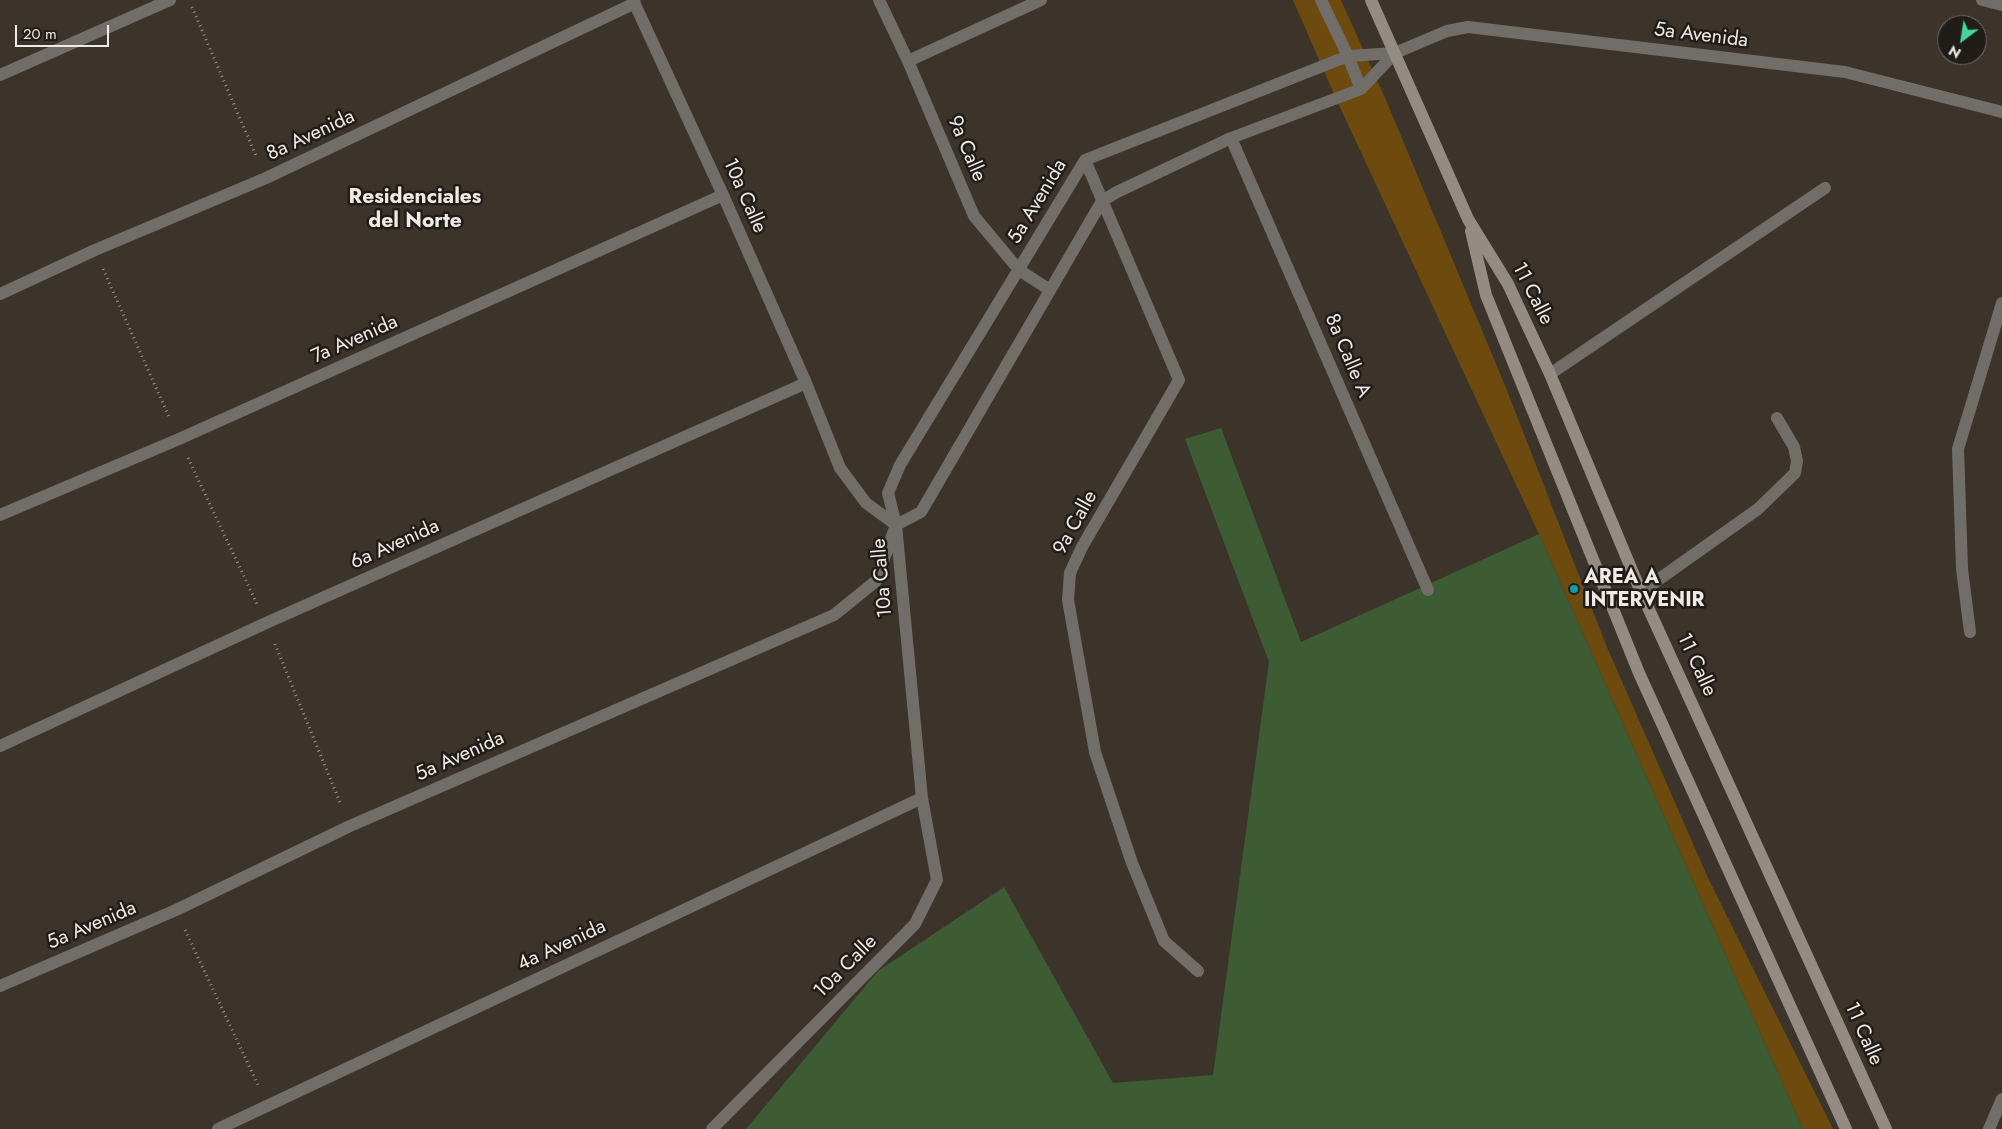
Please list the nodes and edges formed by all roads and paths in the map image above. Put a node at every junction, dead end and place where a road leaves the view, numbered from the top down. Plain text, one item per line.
1 (170, 0) edge
2 (189, 0) edge
3 (879, 0) edge
4 (1040, 0) edge
5 (1321, 0) edge
6 (1371, 0) edge
7 (1982, 0) edge
8 (634, 2) edge
9 (2002, 5) edge
10 (1395, 52) junction
11 (1348, 56) junction
12 (908, 62) junction
13 (0, 75) edge
14 (1361, 89) junction
15 (2002, 112) edge
16 (1231, 138) junction
17 (1085, 160) junction
18 (266, 178) junction
19 (1825, 188) dead end
20 (723, 195) junction
21 (1102, 201) junction
22 (1468, 219) junction
23 (95, 250) junction
24 (1020, 270) junction
25 (1050, 290) junction
26 (0, 294) edge
27 (2002, 303) edge
28 (1550, 374) junction
29 (806, 383) junction
30 (1776, 418) dead end
31 (179, 439) junction
32 (0, 515) edge
33 (896, 525) junction
34 (1428, 590) dead end
35 (1642, 592) junction
36 (266, 623) junction
37 (1970, 632) dead end
38 (0, 746) edge
39 (922, 798) junction
40 (350, 826) junction
41 (176, 910) junction
42 (1198, 971) dead end
43 (0, 986) edge
44 (2002, 1099) edge
45 (267, 1106) junction
46 (218, 1129) edge
47 (712, 1129) edge
48 (1846, 1129) edge
49 (1886, 1129) edge
50 (1989, 1129) edge

1 - 13 street
2 - 18 path
3 - 12 street, 9a Calle
4 - 12 street
5 - 11 street
6 - 10 street, 11 Calle
7 - 9 street
8 - 18 street, 8a Avenida
8 - 20 street, 10a Calle
10 - 11 street, 5a Avenida
10 - 14 street, 5a Avenida
10 - 15 street, 5a Avenida
10 - 22 street, 11 Calle
11 - 14 street
11 - 17 street, 5a Avenida
12 - 24 street, 9a Calle
14 - 16 street, 5a Avenida
16 - 21 street, 5a Avenida
16 - 34 street, 8a Calle A
17 - 21 street, 9a Calle
17 - 24 street, 5a Avenida
18 - 23 street, 8a Avenida
19 - 28 street
20 - 29 street, 10a Calle
20 - 31 street, 7a Avenida
21 - 25 street
21 - 42 street, 9a Calle
22 - 28 street, 11 Calle
22 - 48 street, 11 Calle
23 - 26 street, 8a Avenida
23 - 31 path
24 - 25 street, 9a Calle
24 - 33 street, 5a Avenida
25 - 33 street
27 - 37 street
28 - 35 street, 11 Calle
29 - 33 street, 10a Calle
29 - 36 street, 6a Avenida
30 - 35 street
31 - 32 street, 7a Avenida
31 - 36 path
33 - 39 street, 10a Calle
33 - 40 street, 5a Avenida
35 - 49 street, 11 Calle
36 - 38 street, 6a Avenida
36 - 40 path
39 - 45 street, 4a Avenida
39 - 47 street, 10a Calle
40 - 41 street, 5a Avenida
41 - 43 street, 5a Avenida
41 - 45 path
44 - 50 street
45 - 46 street, 4a Avenida

